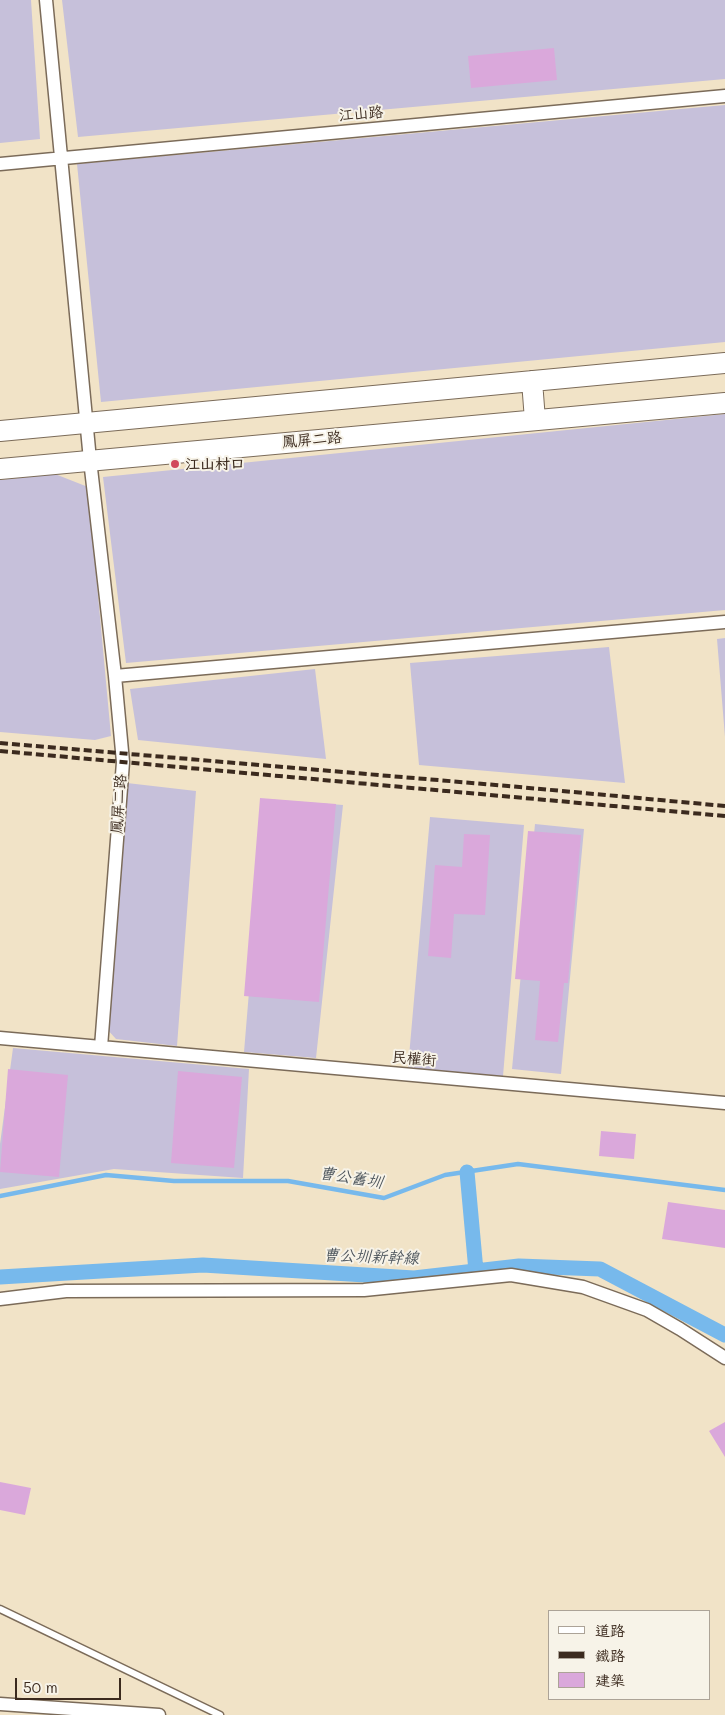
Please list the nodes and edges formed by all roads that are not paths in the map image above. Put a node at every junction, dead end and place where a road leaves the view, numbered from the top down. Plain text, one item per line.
1 (46, 0) edge
2 (725, 96) edge
3 (60, 159) junction
4 (0, 164) edge
5 (725, 363) edge
6 (532, 381) junction
7 (725, 403) edge
8 (535, 420) junction
9 (87, 423) junction
10 (0, 432) edge
11 (90, 460) junction
12 (0, 469) edge
13 (725, 622) edge
14 (115, 676) junction
15 (0, 1038) edge
16 (101, 1047) junction
17 (725, 1103) edge
18 (0, 1299) edge
19 (725, 1358) edge
20 (0, 1609) edge
21 (0, 1704) edge
22 (159, 1715) edge
23 (220, 1715) edge

1 - 3 street, 鳳屏二路
2 - 3 street, 江山路
3 - 4 street, 江山路
3 - 9 street, 鳳屏二路
5 - 6 main road
6 - 8 main road
6 - 9 main road
7 - 8 main road, 鳳屏二路
8 - 11 main road, 鳳屏二路
9 - 10 main road
9 - 11 street, 鳳屏二路
11 - 12 main road, 鳳屏二路
11 - 14 street, 鳳屏二路
13 - 14 street
14 - 16 street, 鳳屏二路
15 - 16 street
16 - 17 street, 民權街
18 - 19 street
20 - 23 lane
21 - 22 street

